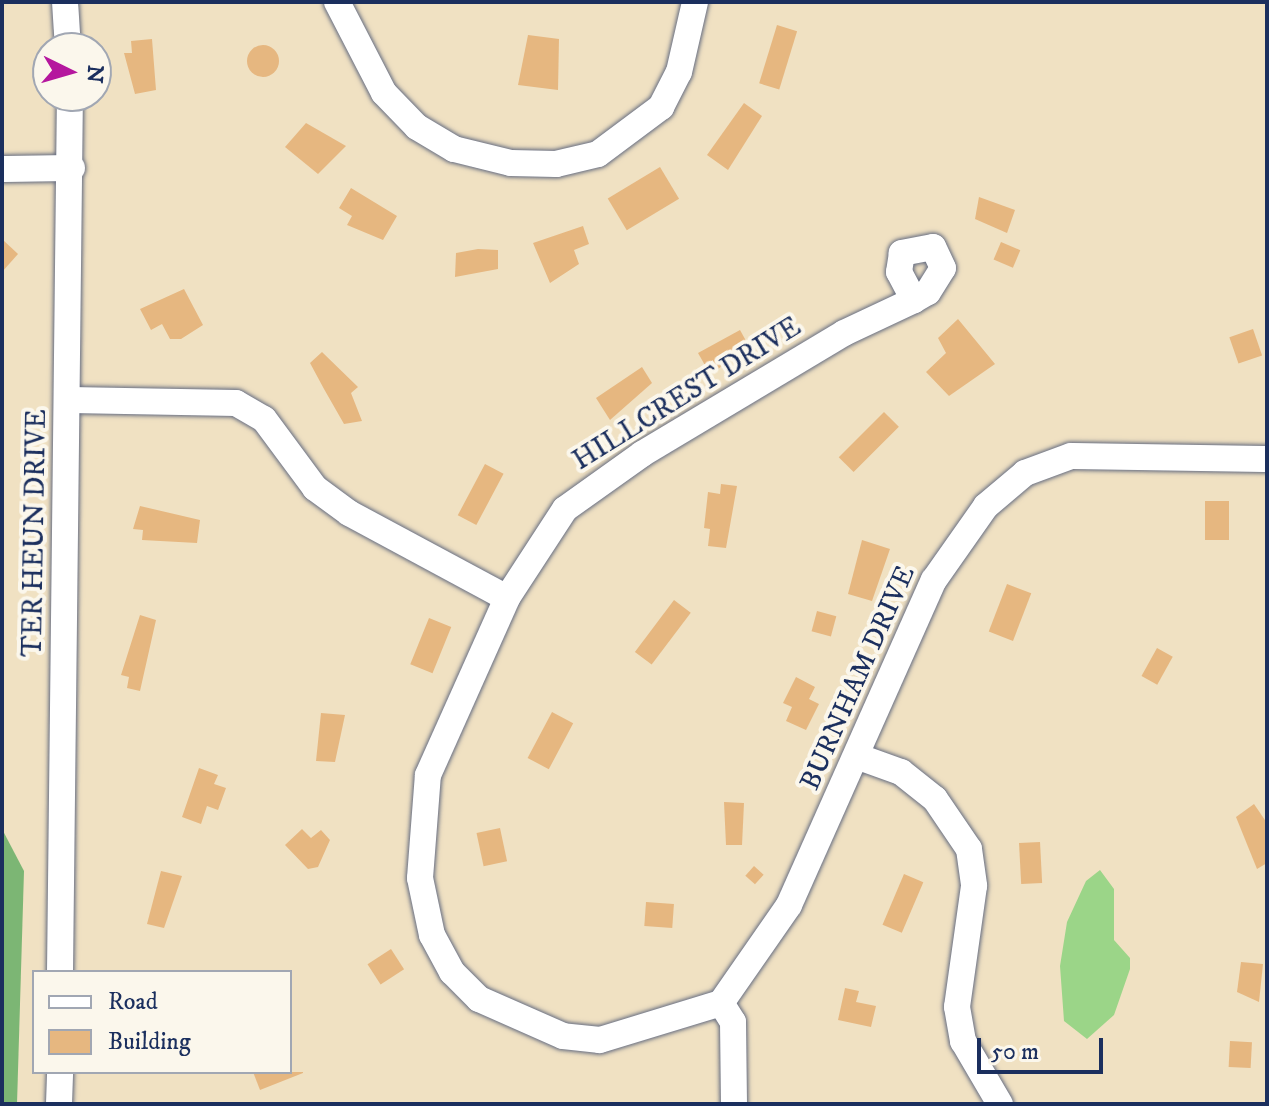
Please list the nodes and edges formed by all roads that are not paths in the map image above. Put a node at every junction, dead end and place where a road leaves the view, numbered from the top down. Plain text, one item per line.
1 (65, 2) edge
2 (337, 2) edge
3 (695, 2) edge
4 (67, 32) edge
5 (70, 112) edge
6 (72, 168) junction
7 (2, 169) edge
8 (914, 300) dead end
9 (70, 400) junction
10 (1267, 459) edge
11 (507, 598) junction
12 (859, 757) junction
13 (60, 970) edge
14 (721, 1003) junction
15 (60, 1074) edge
16 (59, 1104) edge
17 (734, 1104) edge
18 (1000, 1104) edge

1 - 4 street
2 - 3 street
5 - 6 street, TER HEUN DRIVE
6 - 7 street
6 - 9 street, TER HEUN DRIVE
8 - 11 street, HILLCREST DRIVE
9 - 11 street
9 - 13 street, TER HEUN DRIVE
10 - 12 street, BURNHAM DRIVE
11 - 14 street, HILLCREST DRIVE
12 - 14 street, BURNHAM DRIVE
12 - 18 street
14 - 17 street
15 - 16 street

